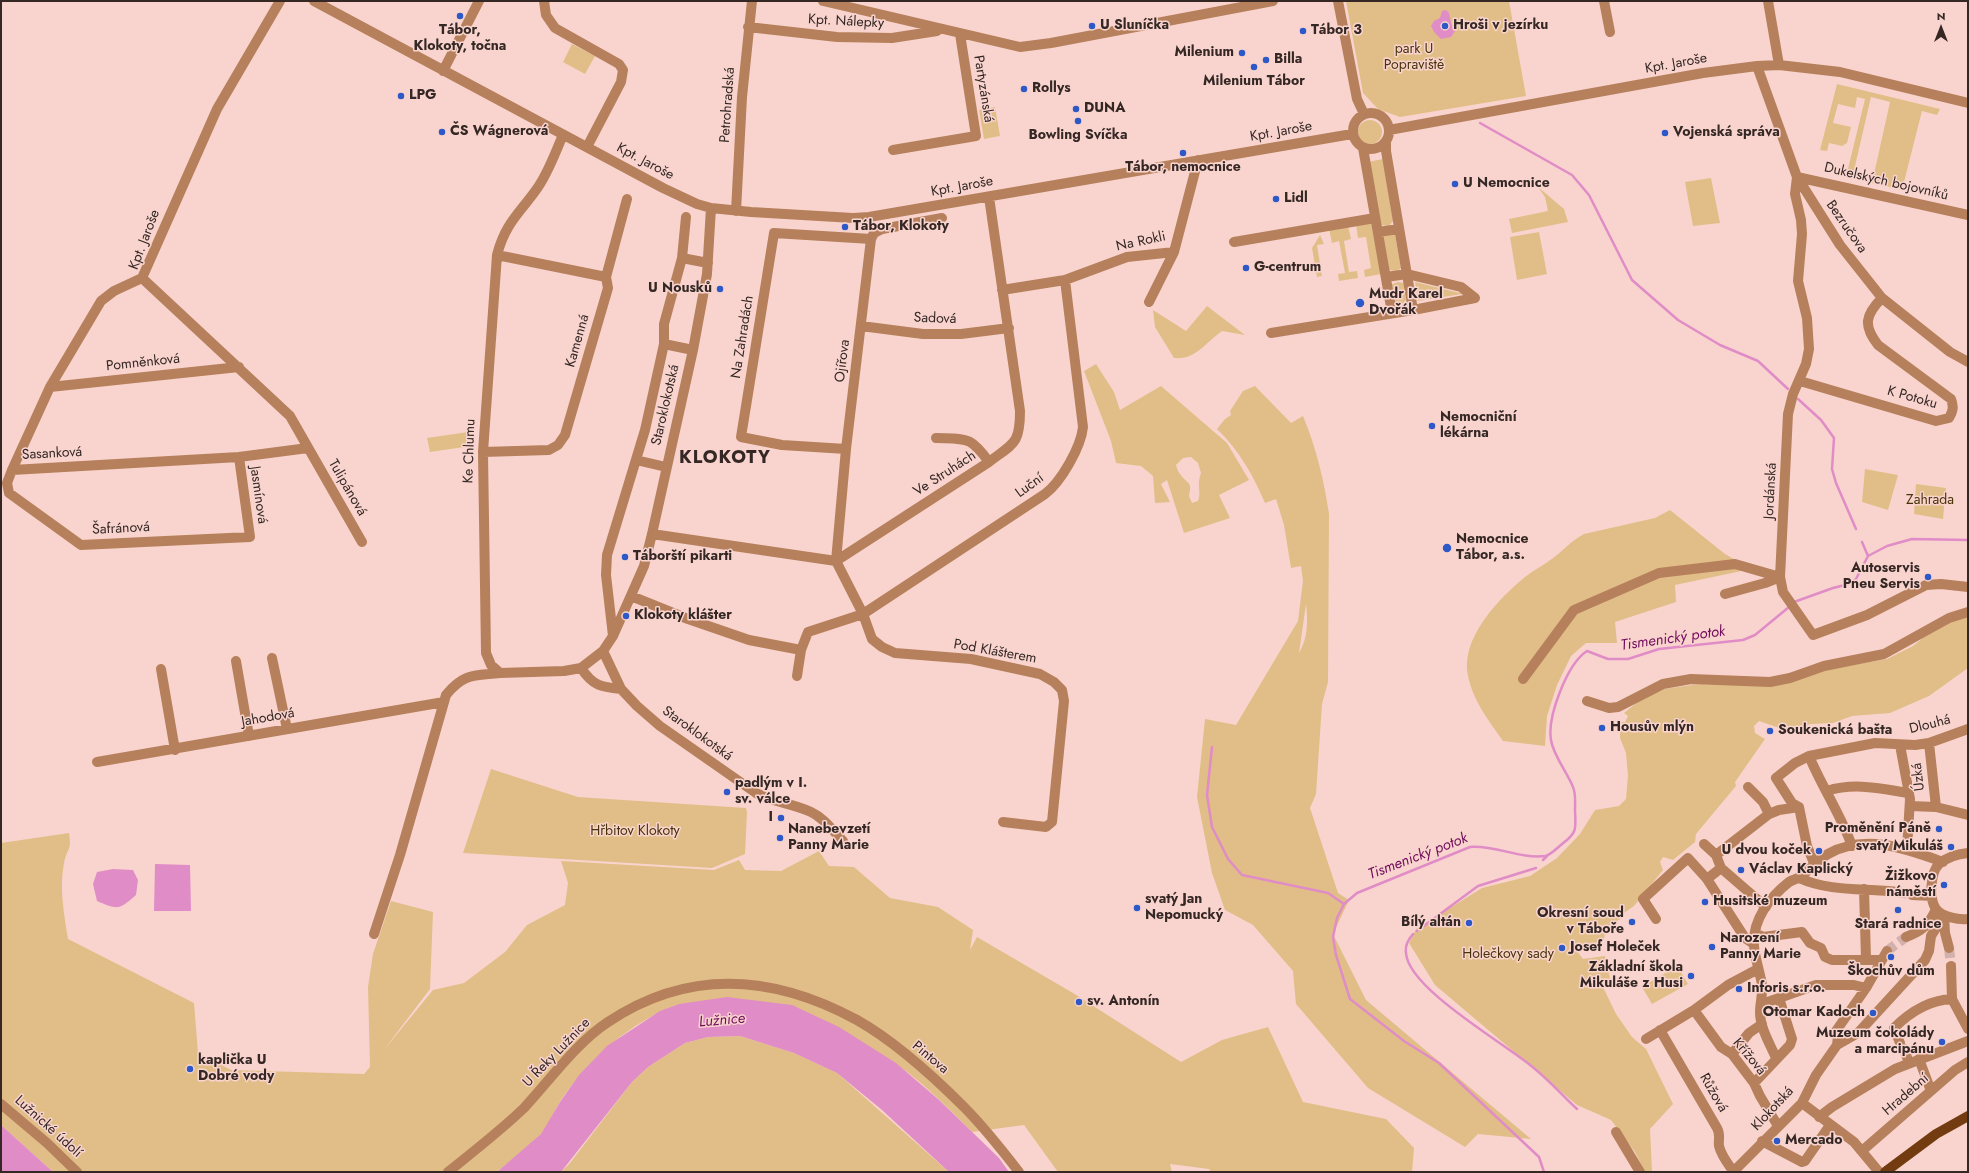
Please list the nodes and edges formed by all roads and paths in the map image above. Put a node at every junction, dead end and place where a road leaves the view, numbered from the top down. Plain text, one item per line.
1 (280, 1) edge
2 (314, 1) edge
3 (479, 1) edge
4 (544, 1) edge
5 (752, 1) edge
6 (825, 1) edge
7 (1273, 1) edge
8 (1338, 1) edge
9 (1604, 1) edge
10 (1768, 1) edge
11 (748, 27) junction
12 (942, 30) junction
13 (1610, 32) dead end
14 (960, 34) junction
15 (1779, 65) junction
16 (1757, 66) junction
17 (443, 71) junction
18 (1968, 103) edge
19 (1364, 114) junction
20 (1389, 130) junction
21 (1352, 134) junction
22 (563, 135) junction
23 (1386, 142) junction
24 (587, 147) junction
25 (1363, 148) junction
26 (893, 150) dead end
27 (1198, 160) junction
28 (1797, 177) junction
29 (988, 197) junction
30 (627, 199) dead end
31 (711, 208) junction
32 (736, 211) junction
33 (1968, 215) edge
34 (686, 217) dead end
35 (942, 218) dead end
36 (1375, 218) junction
37 (1399, 229) junction
38 (1378, 232) junction
39 (871, 239) junction
40 (1234, 242) dead end
41 (1174, 252) junction
42 (497, 255) junction
43 (682, 258) junction
44 (708, 263) junction
45 (1407, 274) junction
46 (606, 277) junction
47 (1386, 277) junction
48 (142, 278) junction
49 (1065, 280) junction
50 (1002, 290) junction
51 (1882, 298) junction
52 (1149, 302) dead end
53 (1413, 310) junction
54 (1392, 313) junction
55 (861, 326) junction
56 (1009, 328) junction
57 (1271, 333) dead end
58 (664, 344) junction
59 (693, 350) junction
60 (1968, 362) edge
61 (239, 367) junction
62 (1800, 380) junction
63 (50, 387) junction
64 (936, 438) dead end
65 (308, 448) junction
66 (846, 449) junction
67 (483, 452) junction
68 (239, 456) junction
69 (636, 460) junction
70 (989, 462) junction
71 (666, 467) junction
72 (12, 470) junction
73 (652, 534) junction
74 (250, 537) joint
75 (362, 542) dead end
76 (836, 561) junction
77 (1780, 577) junction
78 (1968, 587) edge
79 (1725, 594) dead end
80 (631, 596) junction
81 (1966, 612) edge
82 (863, 614) junction
83 (613, 636) junction
84 (801, 650) junction
85 (604, 651) junction
86 (272, 658) dead end
87 (236, 661) dead end
88 (581, 668) junction
89 (161, 669) dead end
90 (500, 673) junction
91 (797, 676) dead end
92 (1523, 679) dead end
93 (621, 689) junction
94 (1587, 701) dead end
95 (444, 702) junction
96 (1968, 729) edge
97 (288, 730) junction
98 (249, 736) junction
99 (1929, 743) junction
100 (1900, 745) junction
101 (175, 750) junction
102 (1809, 756) junction
103 (97, 762) dead end
104 (1748, 787) dead end
105 (1828, 791) junction
106 (1909, 793) junction
107 (1910, 806) junction
108 (1799, 807) junction
109 (1936, 807) junction
110 (1769, 814) junction
111 (1968, 815) edge
112 (1002, 822) dead end
113 (843, 841) dead end
114 (1704, 844) dead end
115 (1852, 846) junction
116 (1907, 849) junction
117 (1968, 853) edge
118 (1716, 855) junction
119 (1943, 862) junction
120 (1814, 863) junction
121 (1721, 868) junction
122 (1799, 878) junction
123 (1707, 879) junction
124 (1864, 889) junction
125 (1897, 892) tunnel mouth
126 (1912, 895) tunnel mouth
127 (1932, 896) junction
128 (1768, 903) junction
129 (1940, 912) junction
130 (1656, 919) dead end
131 (1967, 921) edge
132 (1755, 933) junction
133 (374, 934) dead end
134 (1906, 937) tunnel mouth
135 (1754, 944) junction
136 (1949, 948) tunnel mouth
137 (1887, 951) tunnel mouth
138 (1866, 960) junction
139 (1880, 960) junction
140 (1758, 966) junction
141 (1951, 966) tunnel mouth
142 (1866, 988) junction
143 (799, 996) joint
144 (1779, 998) junction
145 (1952, 999) junction
146 (1762, 1004) junction
147 (1968, 1009) edge
148 (1694, 1010) junction
149 (1958, 1012) junction
150 (1762, 1024) junction
151 (1968, 1029) edge
152 (1660, 1030) junction
153 (1646, 1039) dead end
154 (1968, 1041) edge
155 (1837, 1045) junction
156 (1732, 1054) junction
157 (1776, 1058) junction
158 (1914, 1061) junction
159 (1968, 1062) edge
160 (1754, 1083) junction
161 (1931, 1091) junction
162 (1802, 1103) junction
163 (1, 1104) edge
164 (1968, 1116) edge
165 (1819, 1118) junction
166 (1830, 1125) junction
167 (1778, 1126) junction
168 (1616, 1132) dead end
169 (1762, 1141) junction
170 (1863, 1150) junction
171 (77, 1172) edge
172 (448, 1172) edge
173 (1020, 1172) edge
174 (1640, 1172) edge
175 (1733, 1172) edge
176 (1879, 1172) edge
177 (1886, 1172) edge

1 - 48 street, Kpt. Jaroše
2 - 17 street, Kpt. Jaroše
3 - 17 street
4 - 24 street
5 - 11 street, Petrohradská
6 - 12 street, Kpt. Nálepky
7 - 14 street, Kpt. Nálepky
8 - 19 street
9 - 13 street
10 - 15 street
11 - 12 street, Kpt. Nálepky
11 - 32 street, Petrohradská
12 - 14 street, Kpt. Nálepky
14 - 26 street, Partyzánská
15 - 16 street, Kpt. Jaroše
15 - 18 street, Kpt. Jaroše
16 - 20 street, Kpt. Jaroše
16 - 28 street, Bezručova
17 - 22 street, Kpt. Jaroše
19 - 20 street
19 - 21 street
20 - 23 street
21 - 25 street
21 - 27 street, Kpt. Jaroše
22 - 24 street, Kpt. Jaroše
22 - 42 street, Ke Chlumu
23 - 25 street
23 - 37 street
24 - 31 street, Kpt. Jaroše
25 - 36 street
27 - 29 street, Kpt. Jaroše
27 - 41 street, Na Rokli
28 - 33 street, Dukelských bojovníků
28 - 51 street, Bezručova
28 - 62 street, Jordánská
29 - 32 street, Kpt. Jaroše
29 - 50 street, Ve Struhách
30 - 46 street, Kamenná
31 - 32 street, Kpt. Jaroše
31 - 44 street, Staroklokotská
34 - 43 street, Staroklokotská
35 - 39 street
36 - 38 street
36 - 40 street
37 - 38 street
37 - 45 street
38 - 47 street
39 - 55 street, Ojířova
39 - 66 street, Na Zahradách
41 - 49 street, Na Rokli
41 - 52 street
42 - 46 street
42 - 67 street, Ke Chlumu
43 - 44 street
43 - 58 street, Staroklokotská
44 - 59 street, Staroklokotská
45 - 47 street
45 - 53 street
45 - 53 street
46 - 67 street, Kamenná
47 - 54 street
48 - 61 street, Kpt. Jaroše
48 - 63 street, Sasanková
49 - 50 street, Na Rokli
49 - 82 street, Luční
50 - 56 street, Ve Struhách
51 - 60 street, Bezručova
51 - 62 street, K Potoku
53 - 54 street
54 - 57 street
55 - 56 street, Sadová
55 - 66 street, Ojířova
56 - 70 street, Ve Struhách
58 - 59 street, Staroklokotská
58 - 69 street, Staroklokotská
59 - 71 street, Staroklokotská
61 - 63 street, Pomněnková
61 - 65 street, Kpt. Jaroše
62 - 77 street, Jordánská
63 - 72 street, Sasanková
64 - 70 street
65 - 68 street, Sasanková
65 - 75 street, Tulipánová
66 - 76 street, Ojířova
67 - 90 street, Ke Chlumu
68 - 72 street, Sasanková
68 - 74 street, Jasmínová
69 - 71 street, Staroklokotská
69 - 83 street, Staroklokotská
70 - 76 street, Ve Struhách
71 - 73 street, Staroklokotská
72 - 74 street, Šafránová
73 - 76 street
73 - 80 street, Staroklokotská
76 - 82 street, Pod Klášterem
77 - 78 street, Jordánská
77 - 79 street
77 - 92 street
80 - 83 street, Staroklokotská
80 - 84 street
81 - 94 street
82 - 84 street, Luční
82 - 112 street, Pod Klášterem
83 - 85 street, Staroklokotská
84 - 91 street
85 - 88 street
85 - 93 street, Staroklokotská
86 - 97 street
87 - 98 street
88 - 90 street
88 - 93 street
89 - 101 street
90 - 95 street
93 - 113 street, Staroklokotská
95 - 97 street, Jahodová
95 - 133 street
96 - 99 street, Dlouhá
97 - 98 street, Jahodová
98 - 101 street, Jahodová
99 - 100 street, Dlouhá
99 - 109 street, Úzká
100 - 102 street, Dlouhá
100 - 106 street
101 - 103 street, Jahodová
102 - 105 street
102 - 108 street, Dlouhá
104 - 110 street
105 - 106 street
105 - 115 street
106 - 107 street
107 - 109 street
107 - 116 street
108 - 110 street
108 - 120 street
109 - 111 street
110 - 118 street
114 - 118 street
115 - 116 street
115 - 120 street
116 - 119 street
117 - 119 street
118 - 121 street
119 - 127 street
120 - 122 street
121 - 123 street
121 - 128 street
122 - 124 street
122 - 128 street
123 - 130 street
123 - 135 street
124 - 125 street
124 - 138 street
126 - 127 street
127 - 129 street
128 - 132 street
129 - 131 street
129 - 134 street
129 - 136 street
129 - 155 street, Klokotská
132 - 135 street
132 - 138 street
135 - 140 street
137 - 139 street
138 - 139 street
139 - 142 street
140 - 146 street
140 - 148 street
141 - 145 street
142 - 144 street
142 - 155 street
143 - 172 street, U Řeky Lužnice
143 - 173 street, Pintova
144 - 146 street
144 - 157 street
145 - 149 street
145 - 158 street
146 - 150 street
147 - 149 street
148 - 152 street
148 - 156 street, Křížová
149 - 151 street
150 - 156 street
150 - 157 street
152 - 153 street
152 - 175 street, Růžová
154 - 158 street
155 - 162 street, Klokotská
156 - 160 street, Křížová
157 - 160 street
158 - 161 street
158 - 165 street
159 - 161 street, Hradební
160 - 167 street, Křížová
161 - 170 street, Hradební
162 - 165 street
162 - 167 street, Klokotská
163 - 171 street, Lužnické údolí
164 - 177 main road
165 - 166 street
166 - 169 street
166 - 170 street
167 - 169 street, Klokotská
168 - 174 street
169 - 175 street, Klokotská
170 - 176 street

